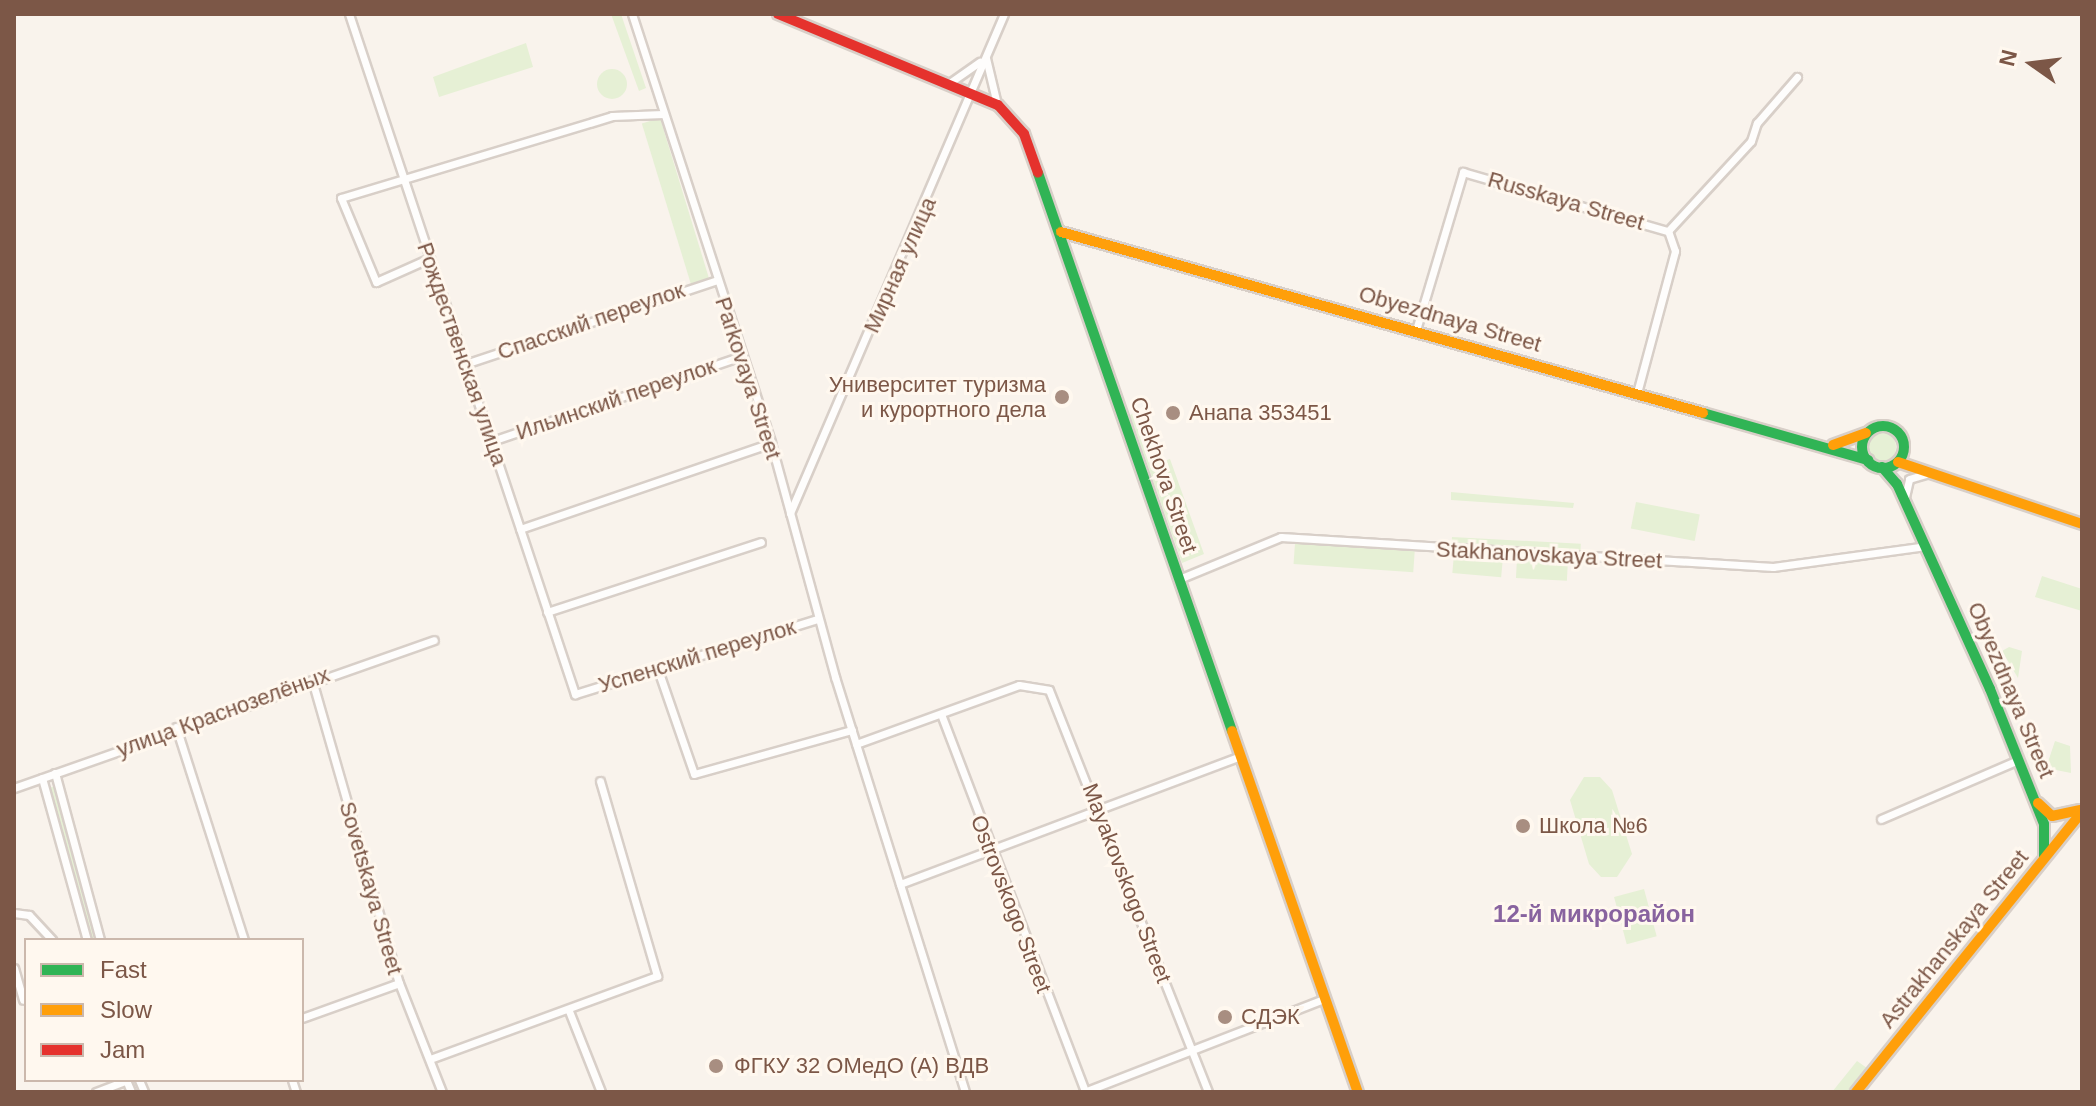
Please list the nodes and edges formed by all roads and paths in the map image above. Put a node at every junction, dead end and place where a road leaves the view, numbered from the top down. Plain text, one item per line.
1 (349, 14) edge
2 (632, 14) edge
3 (778, 14) edge
4 (1004, 14) edge
5 (986, 54) junction
6 (1797, 77) dead end
7 (948, 85) junction
8 (971, 93) junction
9 (998, 105) junction
10 (663, 114) junction
11 (401, 179) junction
12 (1668, 231) junction
13 (1061, 232) junction
14 (430, 258) junction
15 (717, 280) junction
16 (1416, 330) junction
17 (741, 356) junction
18 (465, 364) junction
19 (1637, 393) junction
20 (1871, 430) junction
21 (492, 441) junction
22 (771, 443) junction
23 (1827, 445) junction
24 (1868, 460) junction
25 (1898, 462) junction
26 (1882, 467) junction
27 (1935, 474) junction
28 (1905, 500) junction
29 (790, 513) junction
30 (2082, 524) edge
31 (520, 529) junction
32 (761, 542) dead end
33 (1926, 546) junction
34 (1179, 579) junction
35 (547, 612) junction
36 (818, 619) junction
37 (434, 640) dead end
38 (657, 667) junction
39 (312, 680) junction
40 (575, 694) joint
41 (941, 714) junction
42 (176, 727) junction
43 (852, 730) junction
44 (856, 744) junction
45 (1241, 756) junction
46 (2018, 760) junction
47 (55, 773) junction
48 (42, 778) junction
49 (600, 781) dead end
50 (14, 788) edge
51 (2037, 802) junction
52 (1099, 809) junction
53 (2082, 810) edge
54 (1881, 819) dead end
55 (991, 851) junction
56 (2044, 858) junction
57 (900, 884) junction
58 (14, 913) edge
59 (50, 938) edge
60 (86, 938) edge
61 (99, 938) edge
62 (243, 938) edge
63 (14, 968) edge
64 (399, 983) junction
65 (1324, 999) junction
66 (23, 1000) dead end
67 (569, 1011) junction
68 (304, 1017) edge
69 (1192, 1051) junction
70 (430, 1059) junction
71 (122, 1082) edge
72 (96, 1092) edge
73 (442, 1092) edge
74 (601, 1092) edge
75 (965, 1092) edge
76 (1084, 1092) edge
77 (1208, 1092) edge
78 (1358, 1092) edge
79 (1856, 1092) edge

1 - 11 street, Рождественская улица
2 - 10 street, Parkovaya Street
3 - 7 main road, Chekhova Street
4 - 5 street, Мирная улица
5 - 7 street
5 - 8 street, Мирная улица
5 - 9 street
6 - 12 street
7 - 8 main road, Chekhova Street
8 - 9 main road, Chekhova Street
8 - 29 street, Мирная улица
9 - 13 main road, Chekhova Street
10 - 11 street
10 - 15 street, Parkovaya Street
11 - 14 street, Рождественская улица
11 - 14 street
12 - 16 street, Russkaya Street
12 - 19 street
13 - 16 main road, Obyezdnaya Street
13 - 34 main road, Chekhova Street
14 - 18 street, Рождественская улица
15 - 17 street, Parkovaya Street
15 - 18 street, Спасский переулок
16 - 19 main road, Obyezdnaya Street
17 - 21 street, Ильинский переулок
17 - 22 street, Parkovaya Street
18 - 21 street, Рождественская улица
19 - 23 main road, Obyezdnaya Street
20 - 23 main road
20 - 24 main road
20 - 25 main road
21 - 31 street, Рождественская улица
22 - 29 street, Parkovaya Street
22 - 31 street
23 - 24 main road, Obyezdnaya Street
24 - 26 main road
25 - 26 main road
25 - 27 main road
26 - 28 main road, Obyezdnaya Street
27 - 28 street
27 - 30 main road
28 - 33 main road, Obyezdnaya Street
29 - 36 street, Parkovaya Street
31 - 35 street, Рождественская улица
32 - 35 street
33 - 34 street, Stakhanovskaya Street
33 - 46 main road, Obyezdnaya Street
34 - 45 main road, Chekhova Street
35 - 40 street, Рождественская улица
36 - 38 street, Успенский переулок
36 - 43 street, Parkovaya Street
37 - 39 street, улица Краснозелёных
38 - 40 street, Успенский переулок
38 - 43 street
39 - 42 street, улица Краснозелёных
39 - 64 street, Sovetskaya Street
41 - 44 street
41 - 52 street, Mayakovskogo Street
41 - 55 street, Ostrovskogo Street
42 - 47 street, улица Краснозелёных
42 - 62 street
43 - 44 street, Parkovaya Street
44 - 57 street, Parkovaya Street
45 - 52 street
45 - 65 main road, Chekhova Street
46 - 51 main road, Obyezdnaya Street
46 - 54 street
47 - 48 street, улица Краснозелёных
47 - 61 street
48 - 50 street, улица Краснозелёных
48 - 60 street
49 - 67 street
51 - 53 main road, Obyezdnaya Street
51 - 56 main road, Obyezdnaya Street
52 - 55 street
52 - 69 street, Mayakovskogo Street
53 - 56 main road, Astrakhanskaya Street
55 - 57 street
55 - 76 street, Ostrovskogo Street
56 - 79 main road, Astrakhanskaya Street
57 - 75 street, Parkovaya Street
58 - 59 street
63 - 66 street
64 - 68 street
64 - 70 street, Sovetskaya Street
65 - 69 street
65 - 78 main road, Chekhova Street
67 - 70 street
67 - 74 street
69 - 76 street
69 - 77 street, Mayakovskogo Street
70 - 73 street, Sovetskaya Street
71 - 72 street

